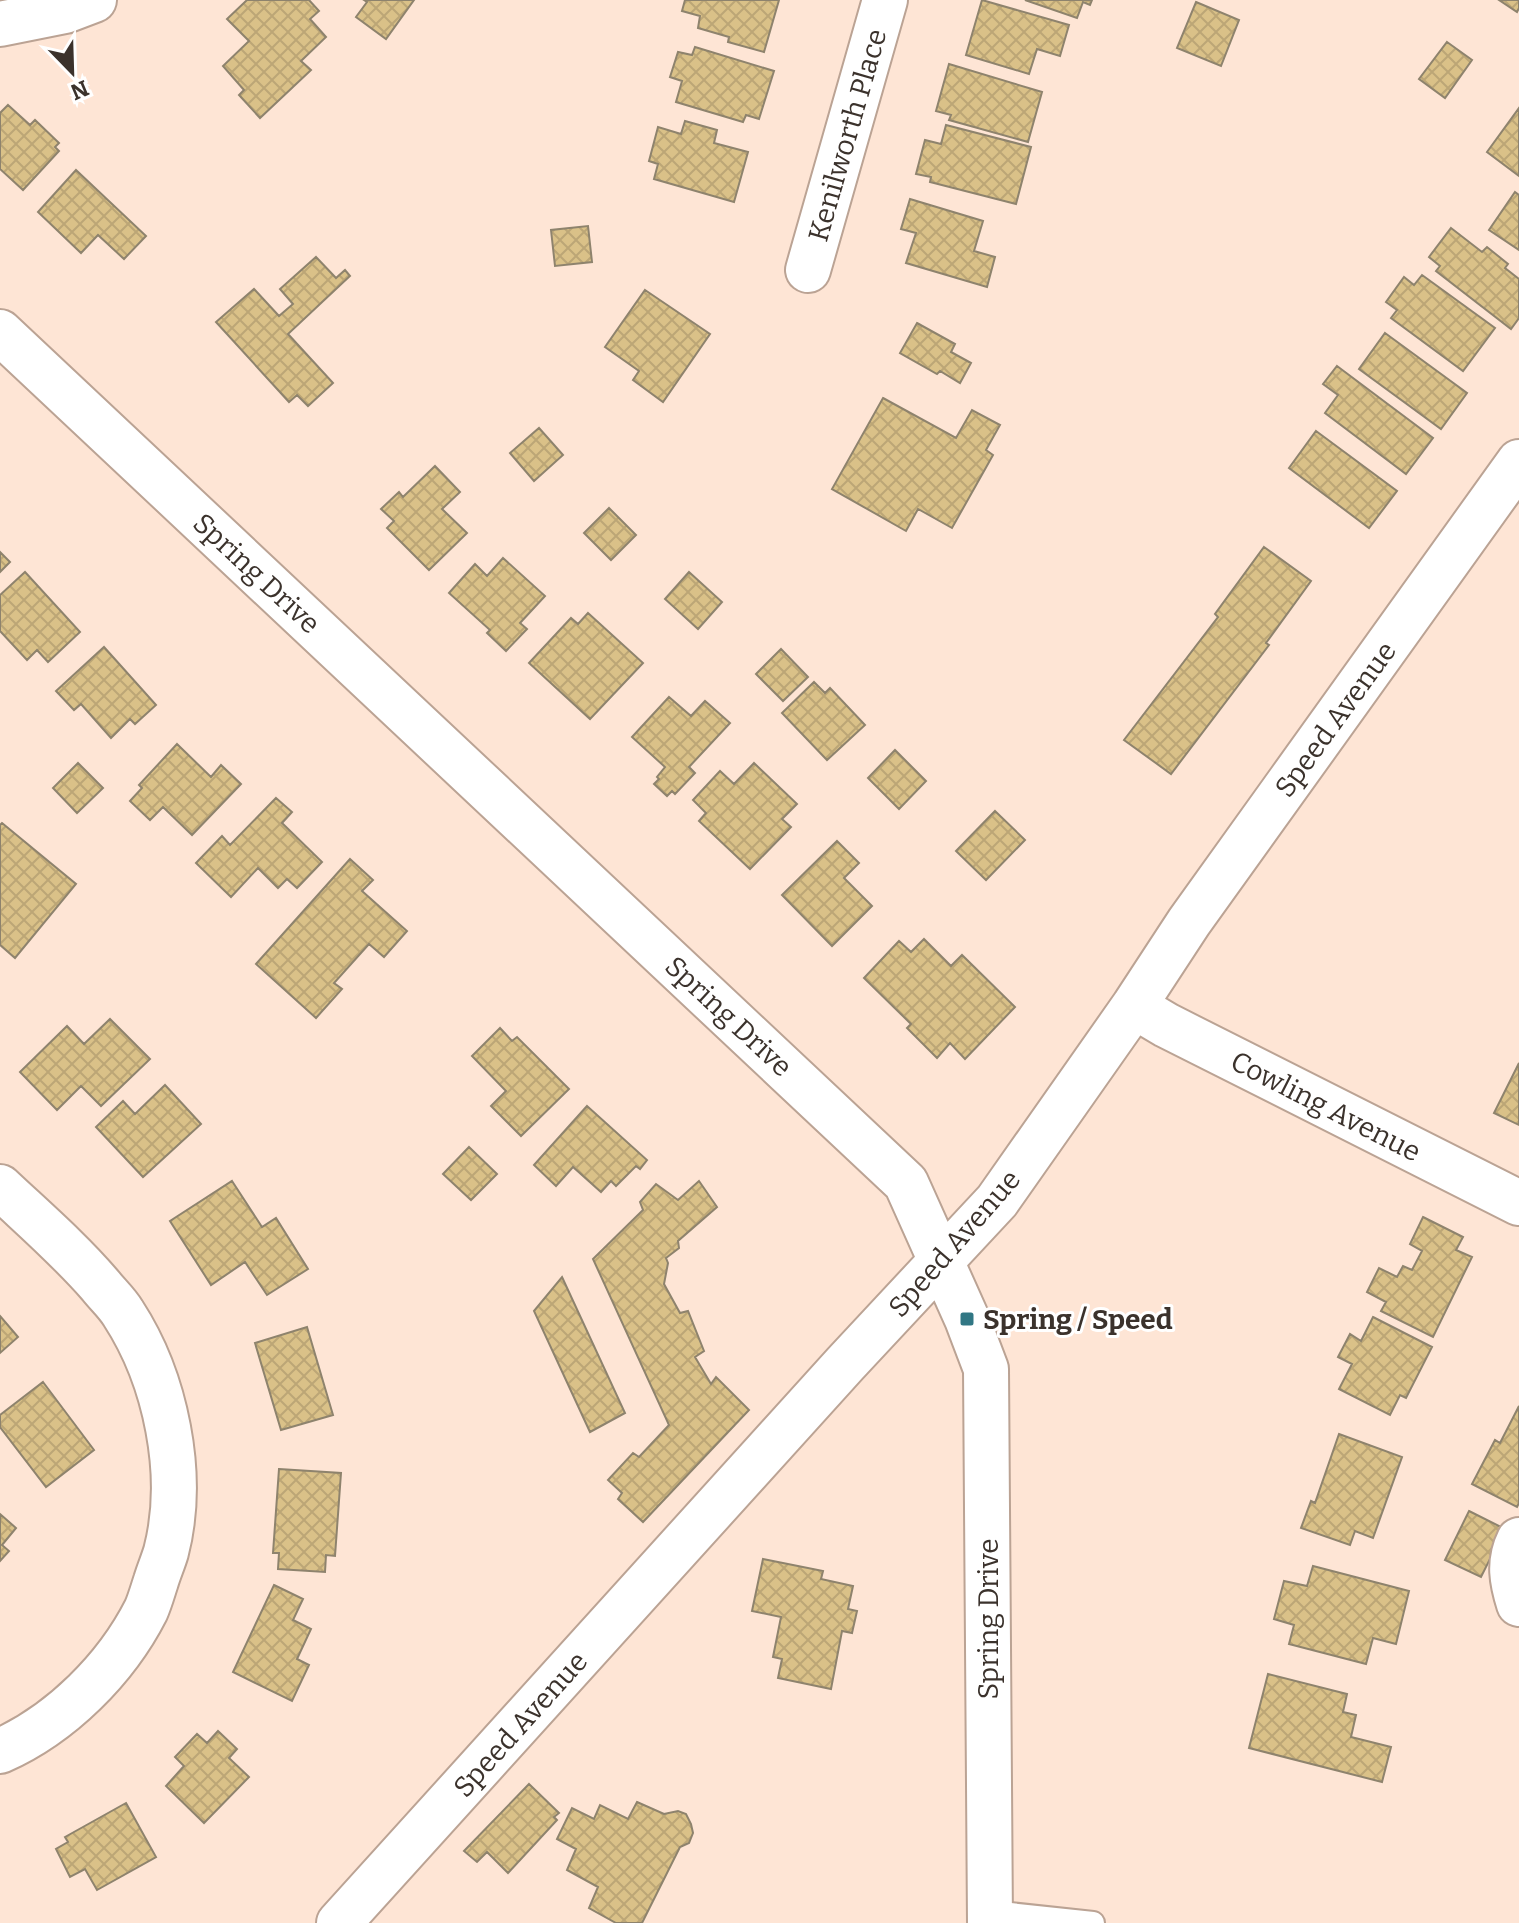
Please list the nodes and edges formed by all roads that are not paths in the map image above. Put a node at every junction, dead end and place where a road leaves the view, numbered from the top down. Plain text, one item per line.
1 (94, 0) edge
2 (885, 0) edge
3 (0, 24) edge
4 (808, 270) dead end
5 (0, 332) edge
6 (1519, 462) edge
7 (1134, 1006) junction
8 (0, 1187) edge
9 (1519, 1203) edge
10 (942, 1260) junction
11 (1519, 1540) edge
12 (1519, 1604) edge
13 (0, 1751) edge
14 (990, 1917) edge
15 (339, 1923) edge
16 (1093, 1923) edge

1 - 3 street
2 - 4 street, Kenilworth Place
5 - 10 street, Spring Drive
6 - 7 street, Speed Avenue
7 - 9 street, Cowling Avenue
7 - 10 street, Speed Avenue
8 - 13 street
10 - 14 street, Spring Drive
10 - 15 street, Speed Avenue
11 - 12 street
14 - 16 lane

